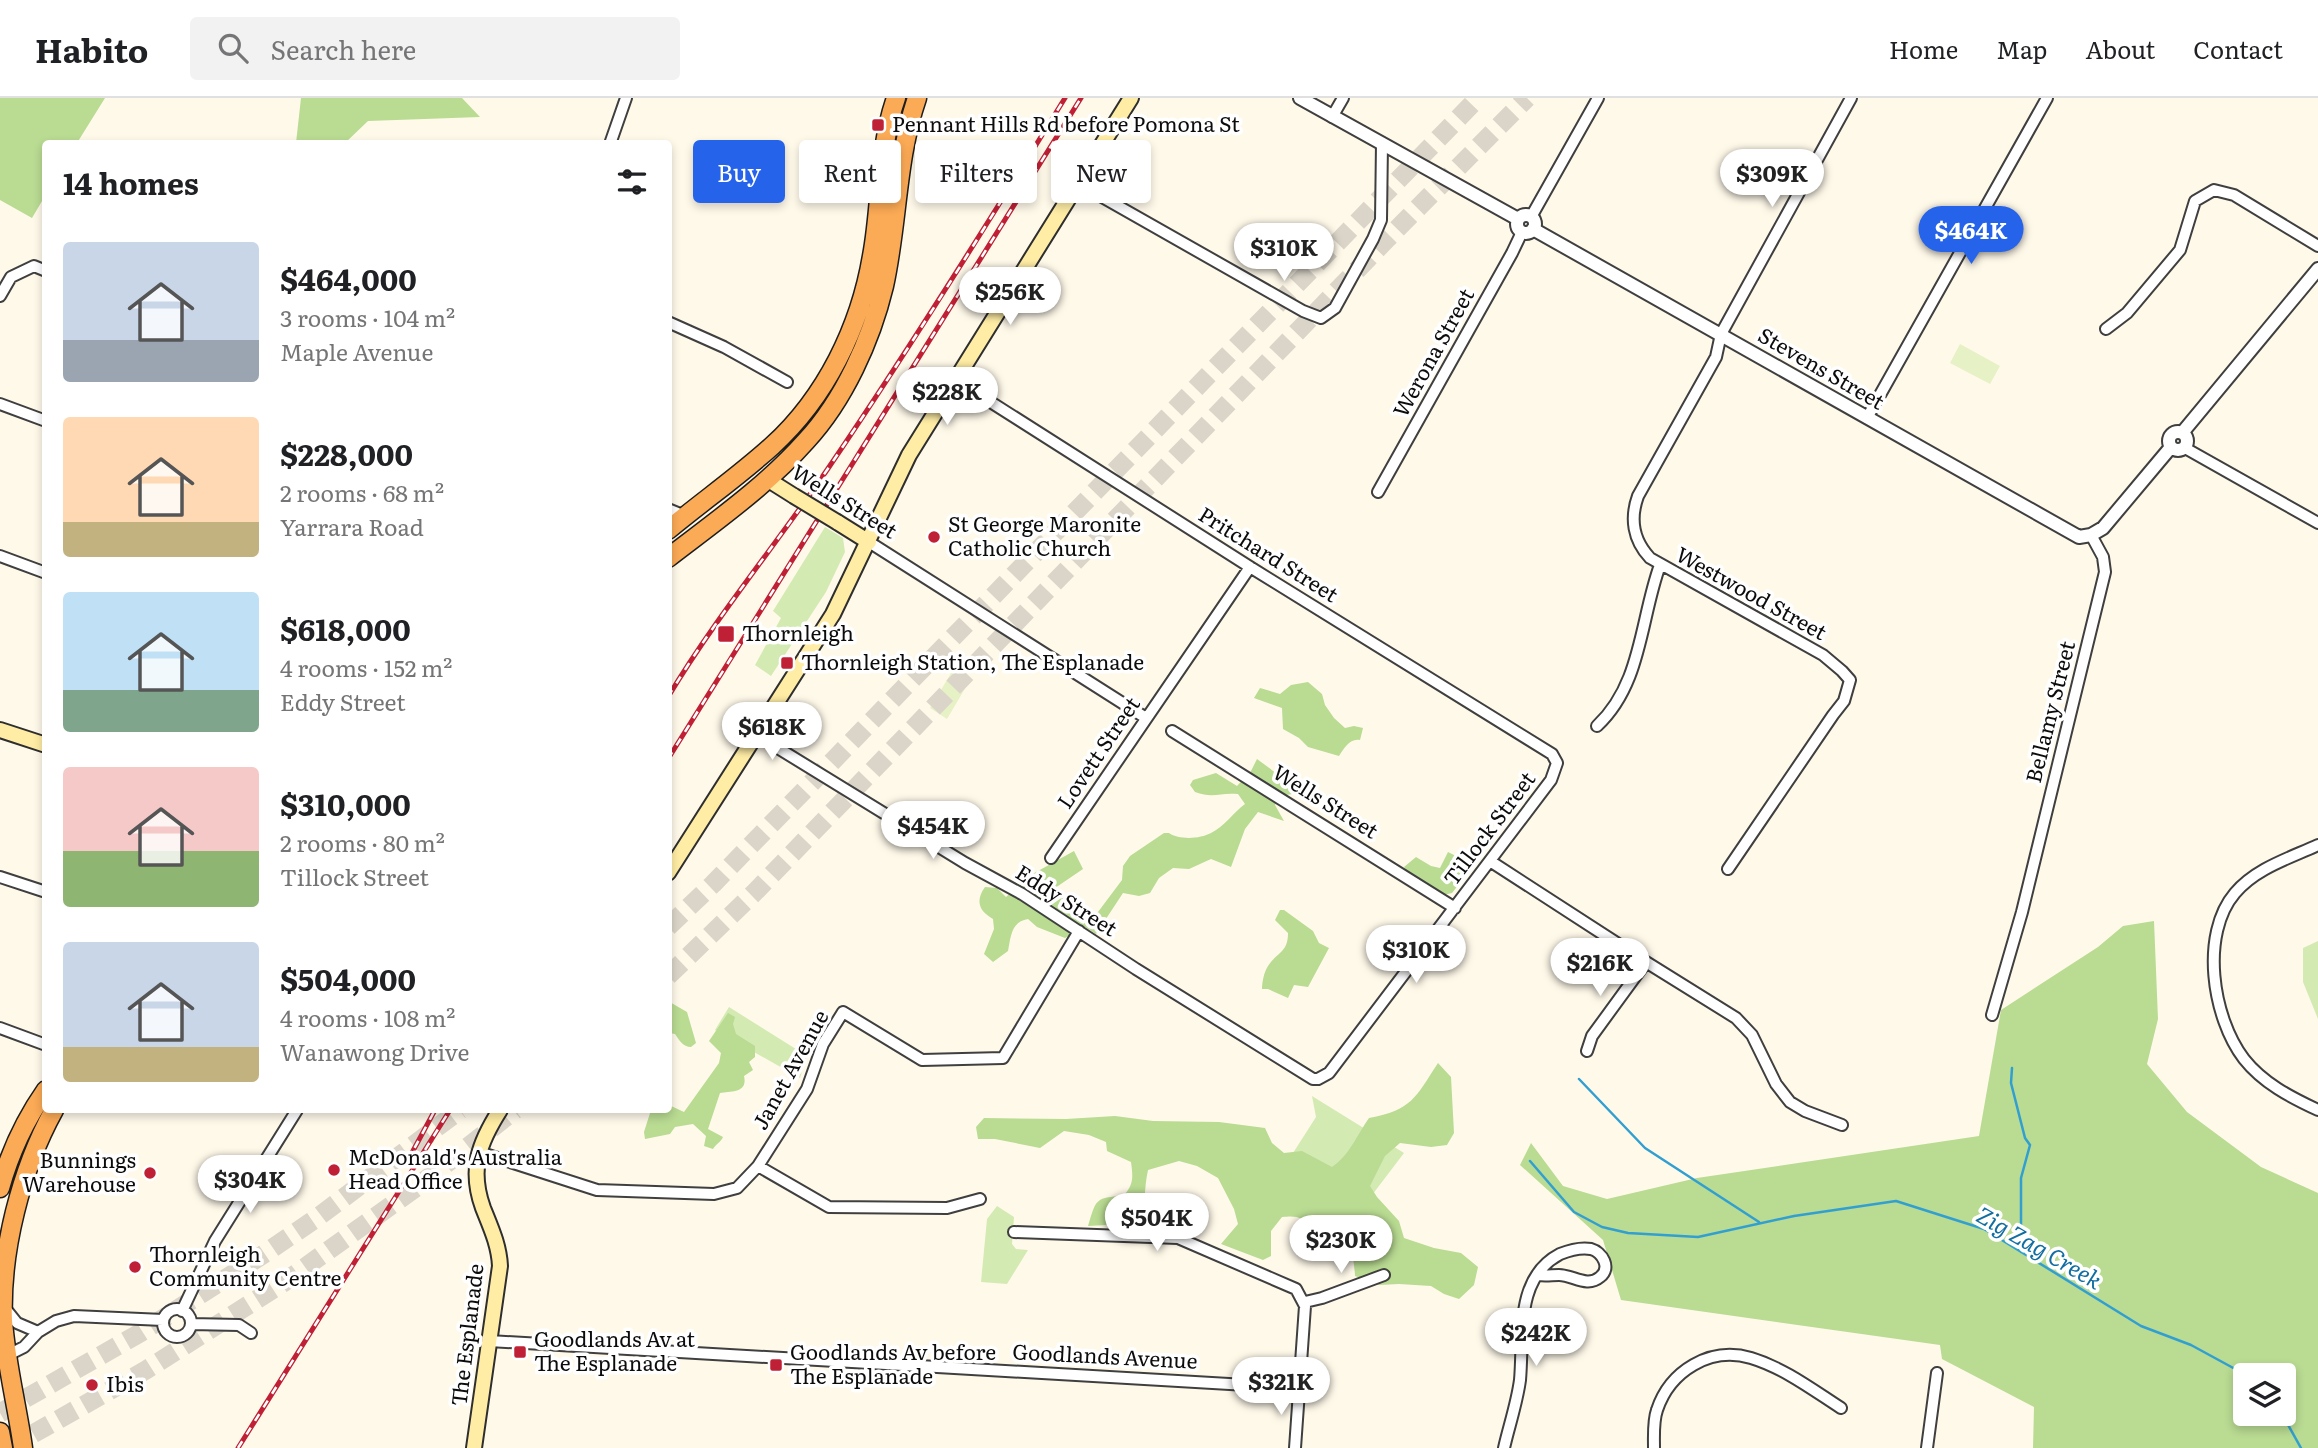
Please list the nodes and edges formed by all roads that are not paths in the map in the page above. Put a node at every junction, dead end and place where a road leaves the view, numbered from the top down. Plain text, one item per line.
1 (626, 98) edge
2 (896, 98) edge
3 (917, 98) edge
4 (1131, 98) edge
5 (1300, 98) edge
6 (1343, 98) edge
7 (1598, 98) edge
8 (1851, 98) edge
9 (2047, 98) edge
10 (1332, 117) junction
11 (611, 140) edge
12 (1105, 140) edge
13 (1382, 144) junction
14 (1065, 203) edge
15 (1115, 203) edge
16 (1526, 224) junction
17 (2318, 246) edge
18 (42, 269) edge
19 (2318, 270) edge
20 (0, 296) edge
21 (672, 324) edge
22 (2106, 329) dead end
23 (1721, 334) junction
24 (956, 380) junction
25 (787, 382) dead end
26 (0, 404) edge
27 (1867, 418) junction
28 (42, 420) edge
29 (2178, 447) junction
30 (767, 479) junction
31 (1378, 492) dead end
32 (707, 498) junction
33 (677, 512) edge
34 (2318, 523) edge
35 (2091, 536) junction
36 (869, 542) junction
37 (672, 555) edge
38 (0, 556) edge
39 (1660, 565) junction
40 (1250, 567) junction
41 (42, 572) edge
42 (1146, 718) junction
43 (1597, 726) dead end
44 (0, 730) edge
45 (1172, 731) dead end
46 (755, 734) junction
47 (42, 744) edge
48 (1557, 763) joint
49 (2318, 845) edge
50 (1051, 858) dead end
51 (1490, 861) junction
52 (672, 867) edge
53 (1728, 869) dead end
54 (0, 877) edge
55 (42, 891) edge
56 (1455, 908) junction
57 (1079, 931) junction
58 (1646, 962) junction
59 (1992, 1015) dead end
60 (0, 1028) edge
61 (42, 1044) edge
62 (1587, 1051) dead end
63 (1318, 1079) joint
64 (42, 1095) edge
65 (2318, 1110) edge
66 (52, 1113) edge
67 (295, 1113) edge
68 (498, 1113) edge
69 (1842, 1125) dead end
70 (479, 1152) junction
71 (758, 1166) junction
72 (0, 1188) edge
73 (980, 1199) dead end
74 (1014, 1232) dead end
75 (1384, 1275) dead end
76 (1538, 1275) junction
77 (1304, 1302) junction
78 (3, 1303) junction
79 (182, 1311) junction
80 (163, 1320) junction
81 (191, 1324) junction
82 (38, 1332) junction
83 (251, 1333) dead end
84 (489, 1341) junction
85 (3, 1357) edge
86 (1937, 1373) dead end
87 (1299, 1388) junction
88 (1841, 1408) dead end
89 (0, 1432) edge
90 (3, 1448) edge
91 (23, 1448) edge
92 (474, 1448) edge
93 (1295, 1448) edge
94 (1504, 1448) edge
95 (1654, 1448) edge
96 (1927, 1448) edge

1 - 11 street
2 - 32 highway
3 - 30 highway
4 - 12 main road
5 - 10 street, Stevens Street
6 - 10 street
7 - 16 street, Werona Street
8 - 23 street, Westwood Street
9 - 27 street
10 - 13 street, Stevens Street
13 - 15 street
13 - 16 street, Stevens Street
14 - 24 main road
16 - 23 street, Stevens Street
16 - 31 street, Werona Street
17 - 22 street
18 - 20 street
19 - 29 street
21 - 25 street
23 - 27 street, Stevens Street
23 - 39 street, Westwood Street
24 - 36 main road
24 - 40 street, Pritchard Street
26 - 28 street
27 - 35 street, Stevens Street
29 - 34 street
29 - 35 street
30 - 32 highway
30 - 36 main road, Wells Street, bridge
30 - 37 highway
32 - 33 highway
35 - 59 street, Bellamy Street
36 - 42 street, Wells Street
36 - 46 main road
38 - 41 street
39 - 43 street
39 - 53 street, Westwood Street
40 - 42 street, Lovett Street
40 - 48 street, Pritchard Street
42 - 50 street, Lovett Street
44 - 47 main road
45 - 56 street, Wells Street
46 - 52 main road
46 - 57 street, Eddy Street
48 - 51 street, Tillock Street
49 - 65 street
51 - 56 street, Tillock Street
51 - 58 street
54 - 55 street
56 - 63 street, Tillock Street
57 - 63 street, Eddy Street
57 - 71 street, Janet Avenue
58 - 62 street
58 - 69 street
60 - 61 street
64 - 72 highway
66 - 78 highway
67 - 79 street
68 - 70 main road, The Esplanade
70 - 71 street, Janet Avenue
70 - 84 main road, The Esplanade
71 - 73 street
74 - 77 street
75 - 77 street
76 - 76 street
76 - 94 street
77 - 87 street
78 - 82 street
78 - 85 highway
79 - 80 street
79 - 81 street
80 - 81 street
80 - 82 street
81 - 83 street
82 - 85 street
84 - 87 street, Goodlands Avenue
84 - 92 main road, The Esplanade
85 - 91 highway
86 - 96 street
87 - 93 street
88 - 95 street
89 - 90 highway

